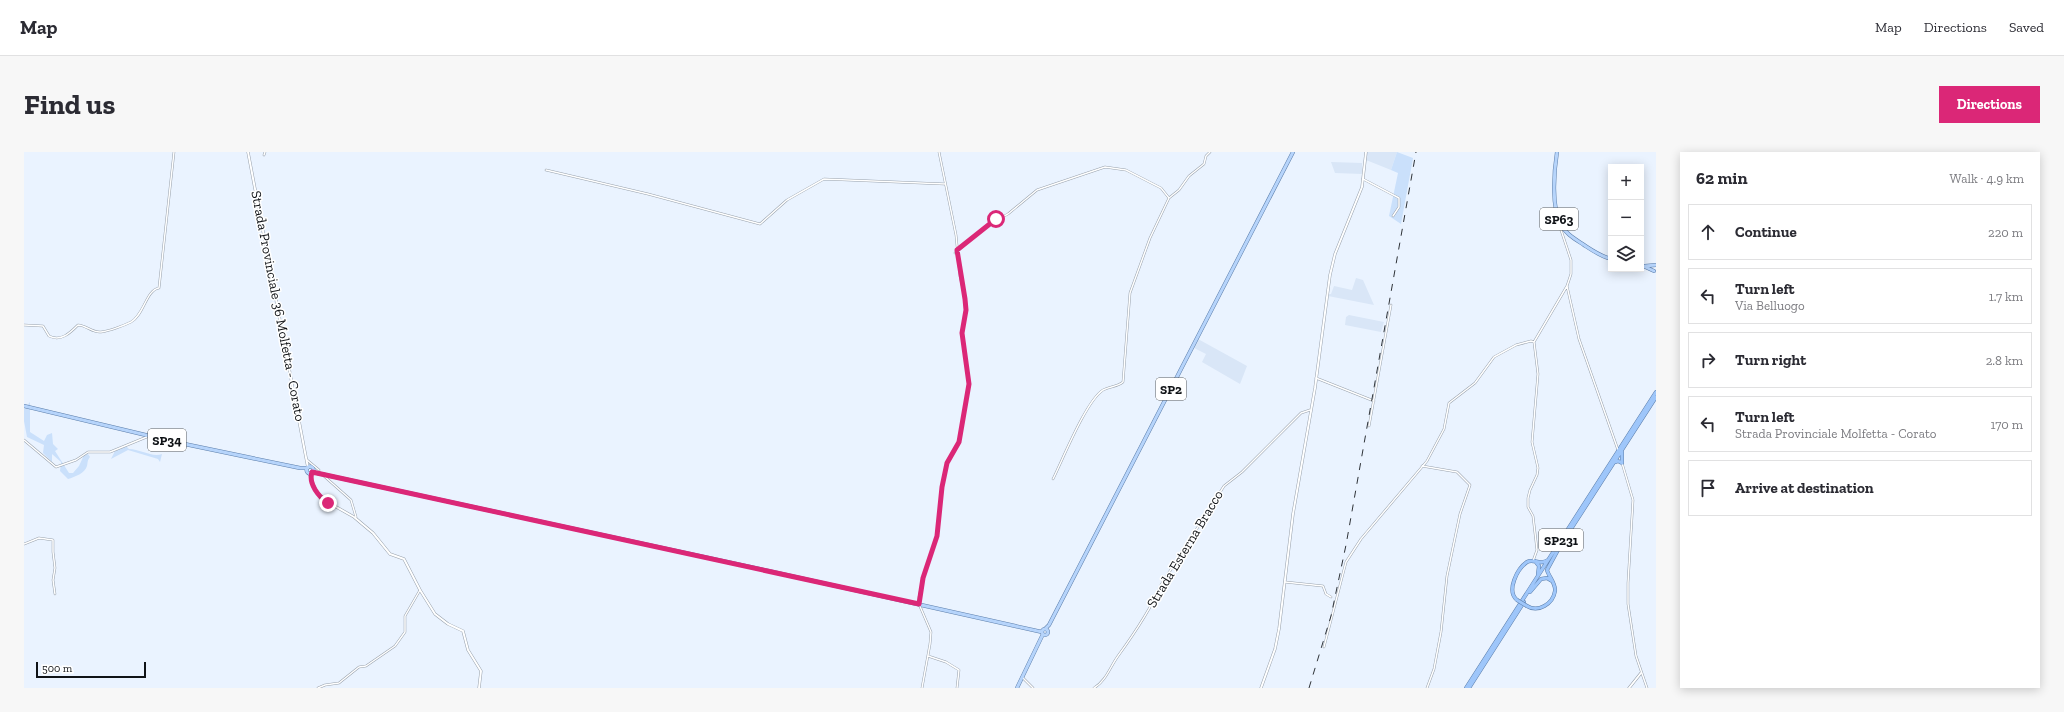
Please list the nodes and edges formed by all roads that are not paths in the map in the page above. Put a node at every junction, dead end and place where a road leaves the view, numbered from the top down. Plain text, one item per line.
1 (174, 152) edge
2 (248, 152) edge
3 (266, 152) edge
4 (939, 152) edge
5 (1210, 152) edge
6 (1293, 152) edge
7 (1366, 152) edge
8 (1557, 152) edge
9 (264, 155) dead end
10 (546, 170) dead end
11 (1363, 179) junction
12 (945, 184) junction
13 (1169, 198) junction
14 (1393, 216) dead end
15 (1564, 231) junction
16 (957, 250) junction
17 (955, 253) dead end
18 (1608, 257) edge
19 (1656, 265) edge
20 (1644, 266) edge
21 (1644, 267) edge
22 (1655, 272) edge
23 (1567, 286) junction
24 (1391, 305) dead end
25 (24, 325) edge
26 (1534, 342) junction
27 (1316, 378) junction
28 (1656, 392) edge
29 (1656, 397) edge
30 (1374, 401) junction
31 (24, 406) edge
32 (1310, 410) junction
33 (1369, 426) dead end
34 (152, 435) junction
35 (24, 440) edge
36 (1626, 444) junction
37 (1618, 450) junction
38 (307, 460) junction
39 (1622, 463) junction
40 (1422, 466) junction
41 (310, 470) junction
42 (319, 471) junction
43 (1607, 473) junction
44 (324, 476) dead end
45 (1053, 479) dead end
46 (354, 511) junction
47 (349, 514) junction
48 (357, 519) junction
49 (24, 544) edge
50 (1558, 548) junction
51 (1534, 561) junction
52 (1552, 581) junction
53 (1285, 582) junction
54 (420, 590) junction
55 (1530, 592) junction
56 (55, 594) dead end
57 (1331, 597) dead end
58 (919, 604) junction
59 (1045, 632) junction
60 (1324, 647) dead end
61 (927, 656) junction
62 (1641, 673) junction
63 (1022, 677) junction
64 (318, 688) edge
65 (479, 688) edge
66 (922, 688) edge
67 (957, 688) edge
68 (1016, 688) edge
69 (1033, 688) edge
70 (1094, 688) edge
71 (1261, 688) edge
72 (1427, 688) edge
73 (1468, 688) edge
74 (1630, 688) edge
75 (1647, 688) edge

1 - 25 street
2 - 38 street, Strada Provinciale 36 Molfetta - Corato
3 - 9 street
4 - 12 street
5 - 13 street
6 - 59 main road, SP2
7 - 11 street
8 - 15 main road, SP63
10 - 12 street
11 - 14 street
11 - 27 street
12 - 16 street
13 - 16 street
13 - 45 street
15 - 18 main road, SP63
15 - 23 street
16 - 17 street
16 - 58 street
19 - 20 main road
19 - 22 main road
21 - 22 main road
23 - 26 street
23 - 37 street
24 - 30 street
26 - 40 street
26 - 51 street
27 - 30 street
27 - 32 street
28 - 37 highway, SP231
29 - 36 highway, SP231
30 - 33 street
31 - 34 main road, SP34
32 - 53 street
32 - 70 street, Strada Esterna Bracco
34 - 35 street
34 - 41 main road, SP34
36 - 39 highway
36 - 43 highway, SP231
37 - 50 highway, SP231
38 - 41 street, Strada Provinciale 36 Molfetta - Corato
38 - 42 street
39 - 43 highway
39 - 62 street
40 - 60 street
40 - 72 street
41 - 42 main road
41 - 47 street
42 - 58 main road
43 - 50 highway, SP231
44 - 46 street
46 - 47 street
46 - 48 street
47 - 48 street
48 - 54 street
49 - 56 street
50 - 51 highway
50 - 52 highway
50 - 55 highway, SP231
51 - 52 highway, bridge
51 - 55 highway
52 - 55 highway
53 - 57 street
53 - 71 street
54 - 64 street
54 - 65 street
55 - 73 highway, SP231
58 - 59 main road
58 - 61 street
59 - 63 main road, SP2
61 - 66 street
61 - 67 street
62 - 74 street
62 - 75 street
63 - 68 main road, SP2
63 - 69 street

